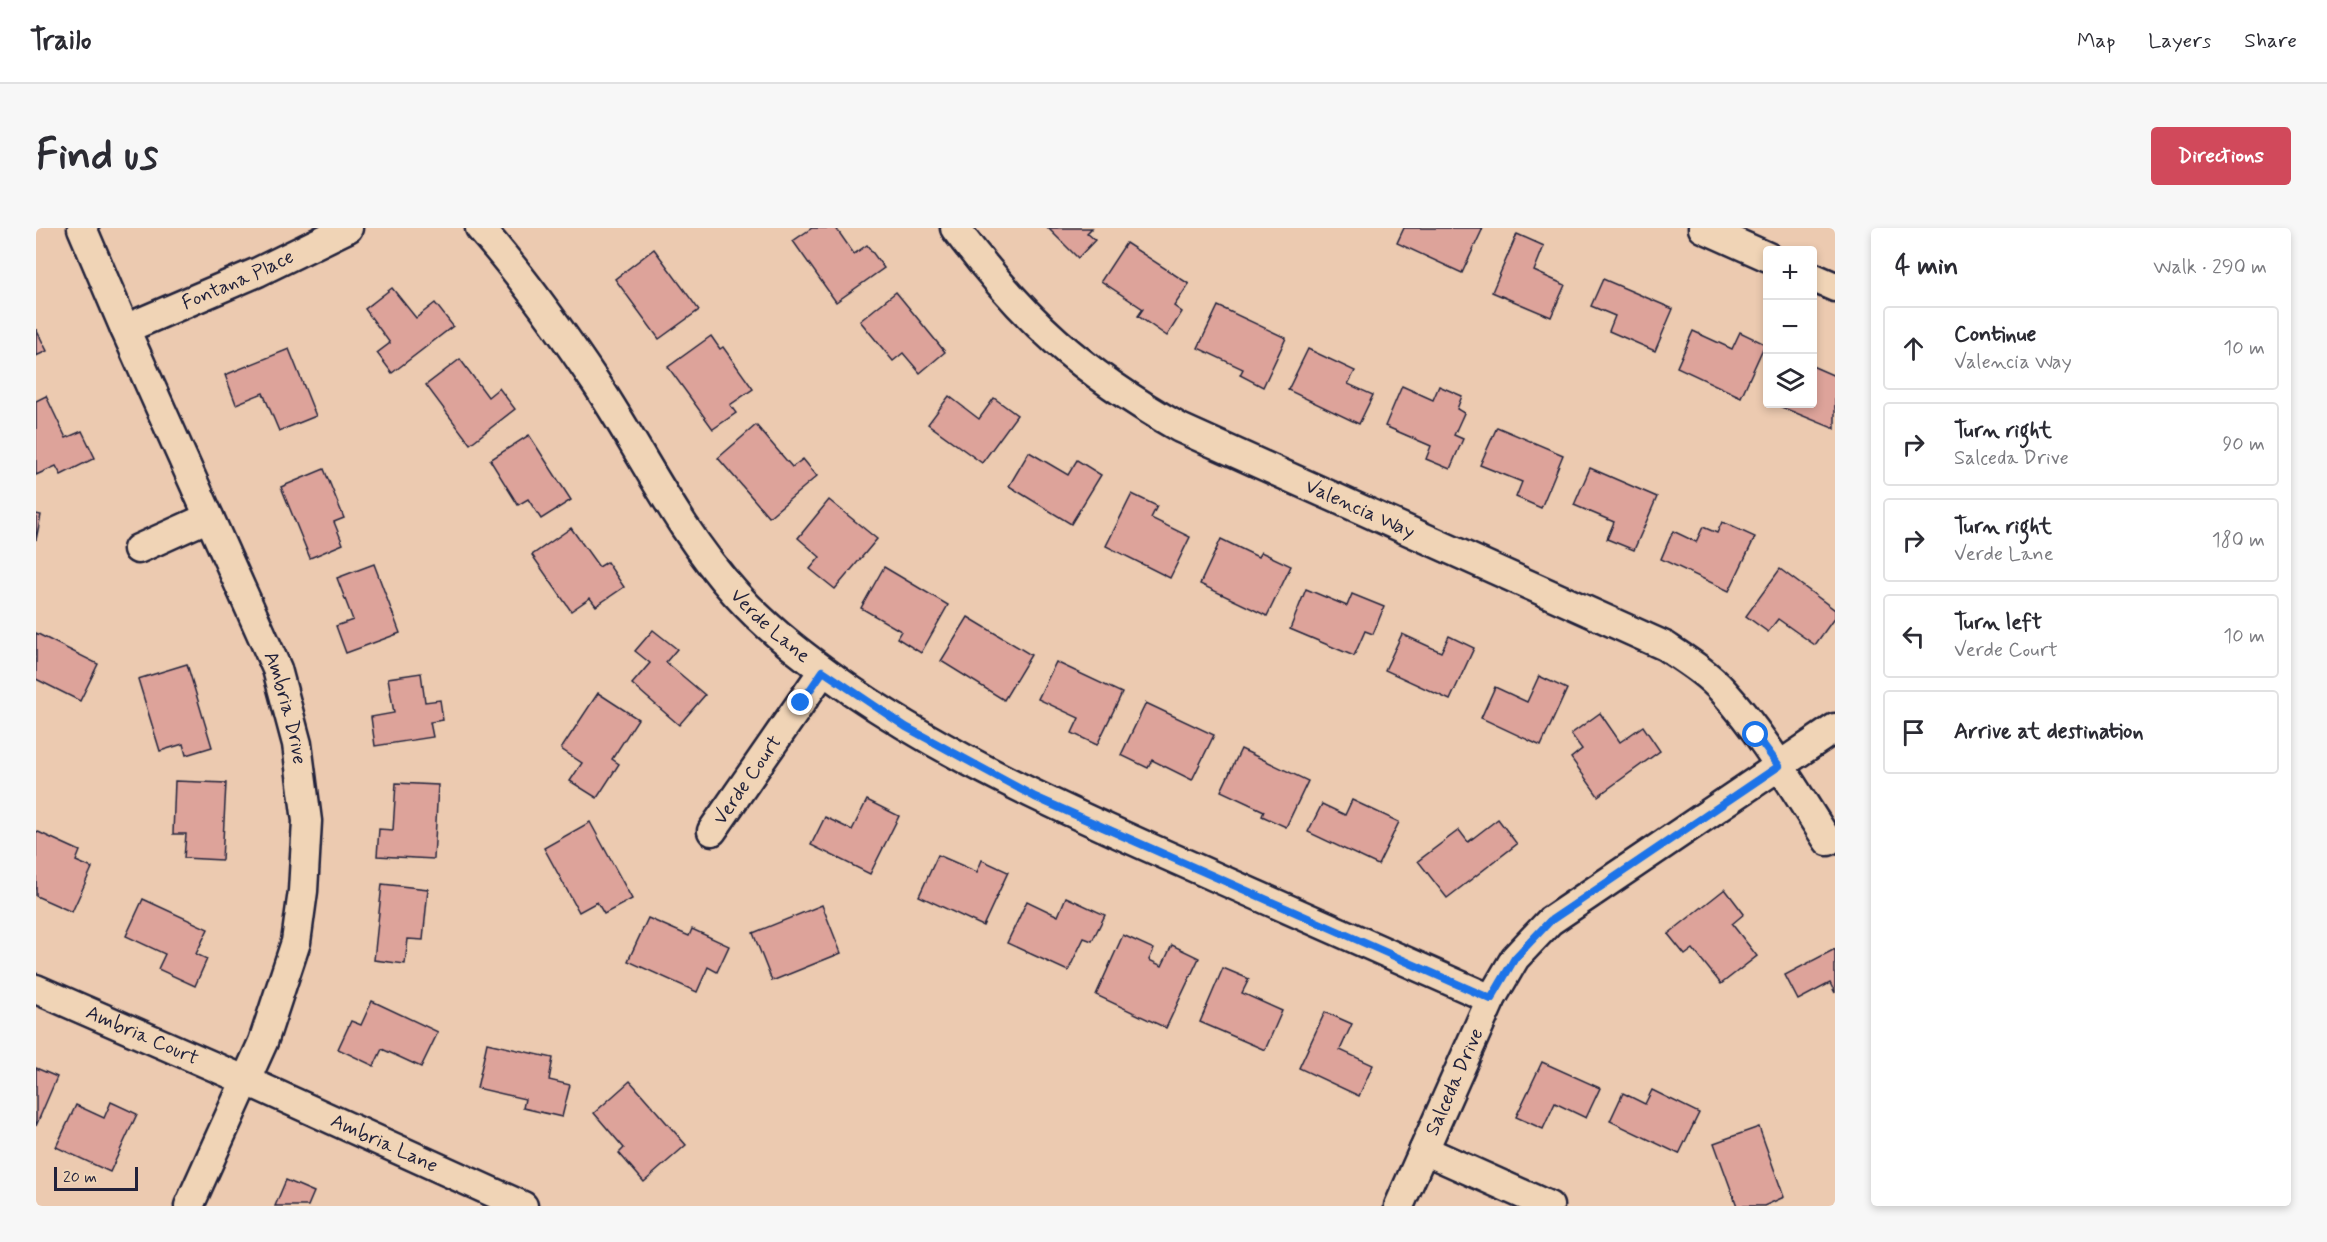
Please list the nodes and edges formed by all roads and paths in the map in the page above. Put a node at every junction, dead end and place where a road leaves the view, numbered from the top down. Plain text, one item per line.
1 (82, 228) edge
2 (348, 228) edge
3 (480, 228) edge
4 (955, 228) edge
5 (1703, 228) edge
6 (1763, 255) edge
7 (1817, 279) edge
8 (1835, 287) edge
9 (124, 329) junction
10 (209, 518) junction
11 (138, 549) dead end
12 (823, 671) junction
13 (1835, 728) edge
14 (1779, 766) junction
15 (712, 831) dead end
16 (1828, 841) dead end
17 (36, 989) edge
18 (1491, 999) junction
19 (247, 1081) junction
20 (1424, 1150) junction
21 (189, 1206) edge
22 (523, 1206) edge
23 (1399, 1206) edge
24 (1549, 1206) edge

1 - 9 street, Ambria Drive
2 - 9 street, Fontana Place
3 - 12 street, Verde Lane
4 - 14 street, Valencia Way
5 - 6 street
7 - 8 street
9 - 10 street, Ambria Drive
10 - 11 street
10 - 19 street, Ambria Drive
12 - 15 street, Verde Court
12 - 18 street, Verde Lane
13 - 14 street, Salceda Drive
14 - 16 street, Valencia Way
14 - 18 street, Salceda Drive
17 - 19 street, Ambria Court
18 - 20 street, Salceda Drive
19 - 21 street, Ambria Drive
19 - 22 street, Ambria Lane
20 - 23 street, Salceda Drive
20 - 24 street

